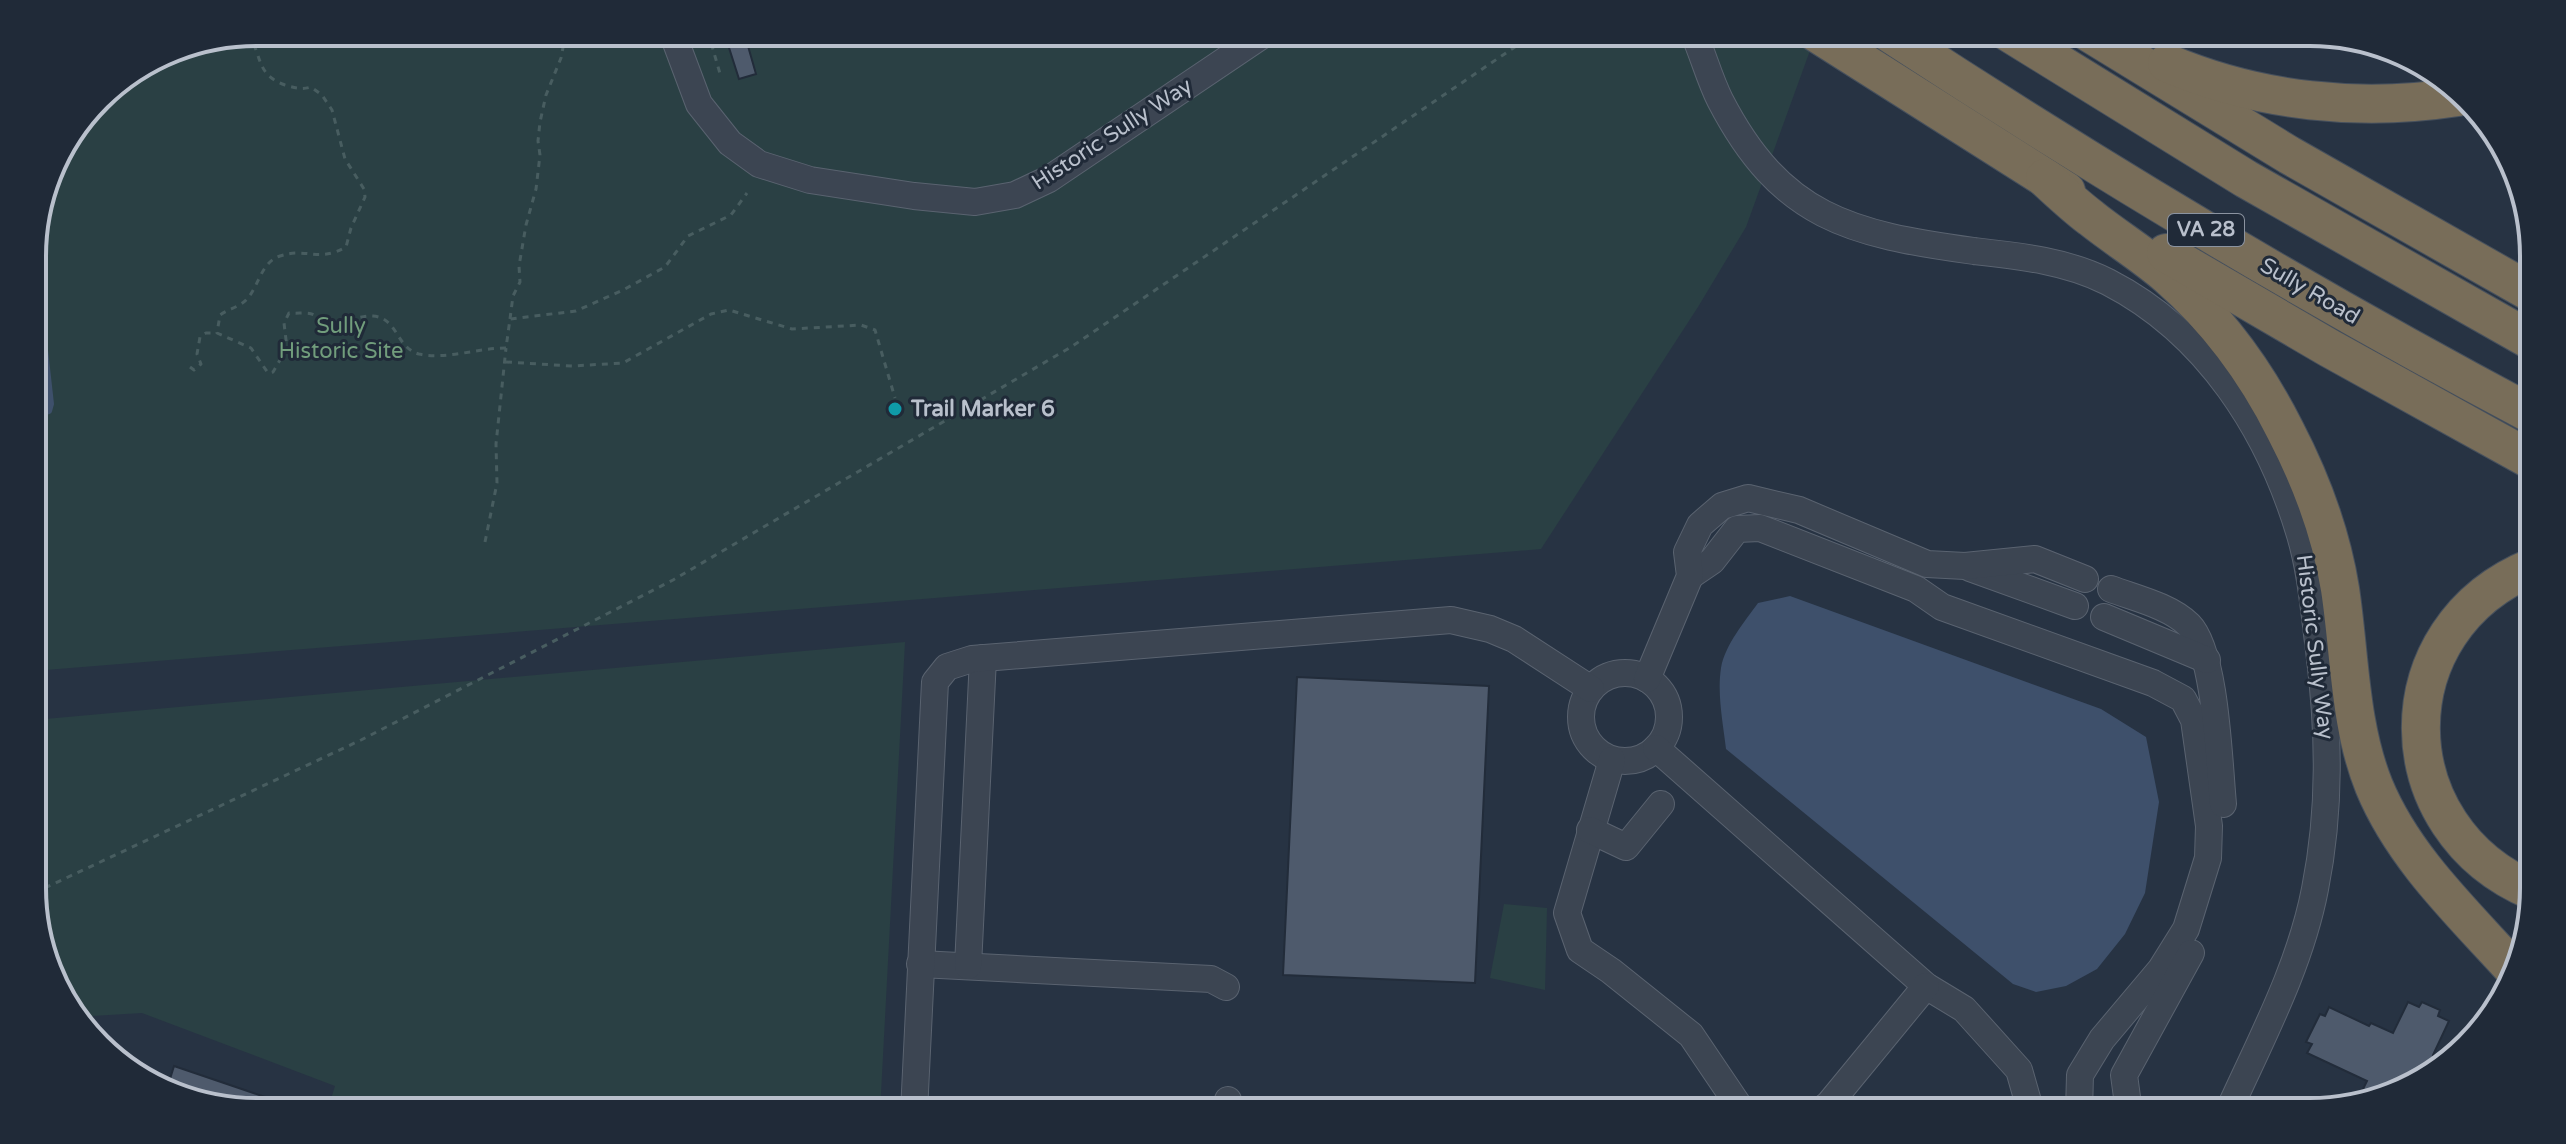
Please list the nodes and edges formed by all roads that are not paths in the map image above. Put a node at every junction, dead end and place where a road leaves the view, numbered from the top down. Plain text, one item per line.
1 (677, 46) edge
2 (1246, 46) edge
3 (1699, 46) edge
4 (1837, 46) edge
5 (1910, 46) edge
6 (2031, 46) edge
7 (2111, 46) edge
8 (2136, 46) edge
9 (2448, 98) edge
10 (2045, 178) junction
11 (2520, 286) edge
12 (2520, 334) edge
13 (2520, 408) edge
14 (2520, 454) edge
15 (1927, 564) junction
16 (1965, 566) junction
17 (2520, 573) edge
18 (1690, 576) junction
19 (2085, 579) dead end
20 (1916, 589) junction
21 (2111, 589) dead end
22 (2075, 606) dead end
23 (2104, 617) dead end
24 (983, 658) junction
25 (2207, 660) junction
26 (1647, 679) junction
27 (1591, 689) junction
28 (1656, 748) junction
29 (1612, 760) junction
30 (1661, 804) dead end
31 (1590, 830) junction
32 (2520, 885) edge
33 (2506, 961) edge
34 (920, 964) junction
35 (968, 966) junction
36 (1926, 986) junction
37 (1226, 987) dead end
38 (915, 1098) edge
39 (1734, 1098) edge
40 (1834, 1098) edge
41 (2027, 1098) edge
42 (2079, 1098) edge
43 (2127, 1098) edge
44 (2234, 1098) edge

1 - 2 street, Historic Sully Way
3 - 44 street, Historic Sully Way
4 - 10 highway
5 - 13 highway, Sully Road / VA 28
6 - 12 highway, VA 28
7 - 11 highway
8 - 9 highway
10 - 14 highway
10 - 33 highway
15 - 16 street
15 - 18 street
15 - 20 street
16 - 19 street
16 - 22 street
17 - 32 highway
18 - 20 street
18 - 26 street
20 - 42 street
21 - 25 street
23 - 25 street
24 - 27 street
24 - 34 street
24 - 35 street
25 - 43 street
26 - 27 street
26 - 28 street
27 - 29 street
28 - 29 street
28 - 36 street
29 - 31 street
30 - 31 street
31 - 39 street
34 - 35 street
34 - 38 street
35 - 37 street
36 - 40 street
36 - 41 street

